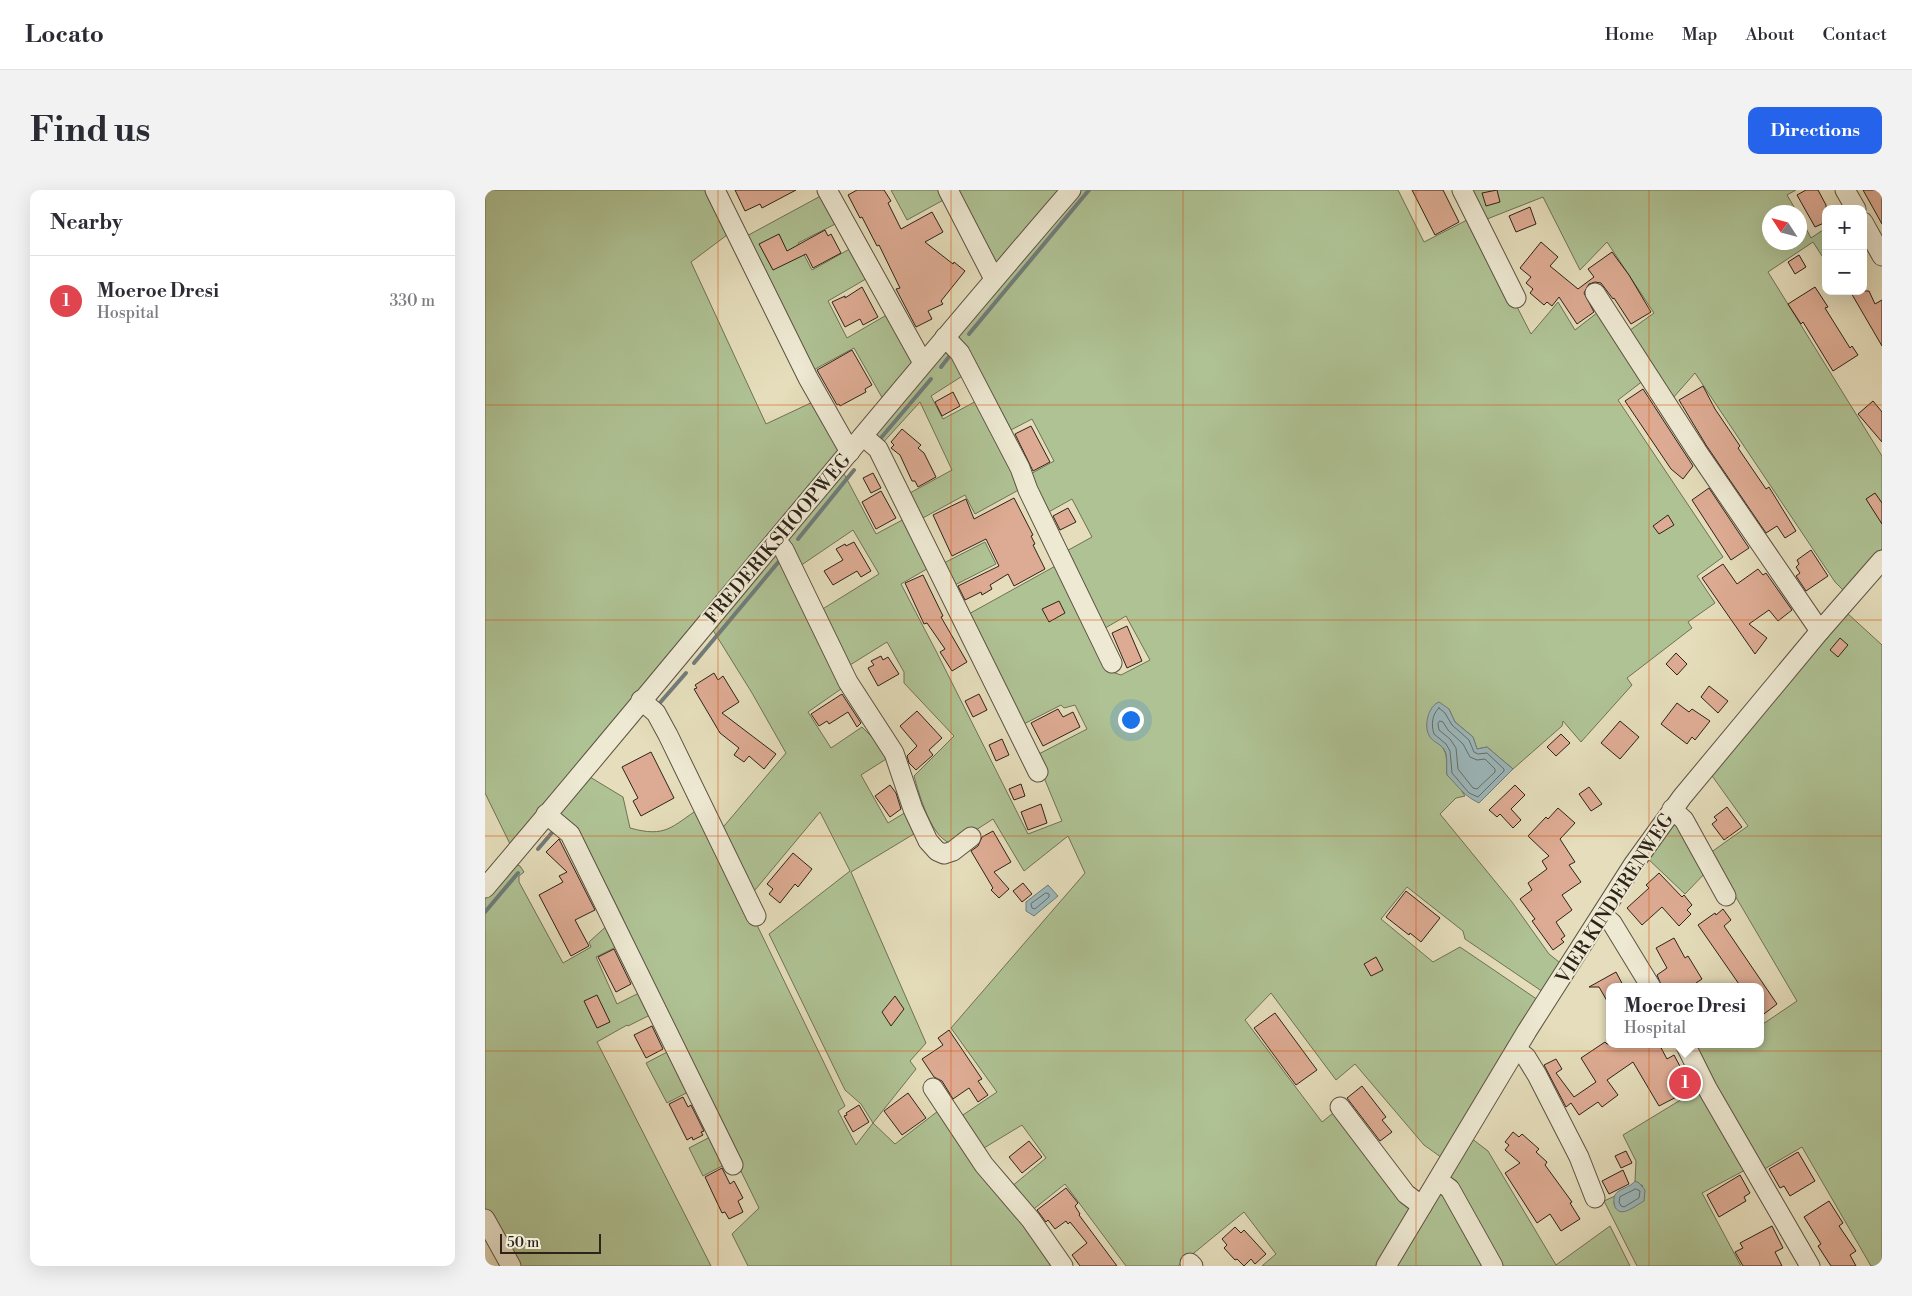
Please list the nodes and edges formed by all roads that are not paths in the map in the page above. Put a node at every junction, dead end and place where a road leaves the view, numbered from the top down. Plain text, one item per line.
1 (715, 190) edge
2 (827, 190) edge
3 (948, 190) edge
4 (1071, 190) edge
5 (1463, 190) edge
6 (1845, 190) edge
7 (1854, 205) edge
8 (1867, 229) edge
9 (1882, 256) edge
10 (994, 280) junction
11 (1595, 293) dead end
12 (1516, 298) dead end
13 (945, 337) junction
14 (923, 362) junction
15 (863, 436) junction
16 (850, 452) junction
17 (776, 540) junction
18 (1882, 560) edge
19 (1820, 631) junction
20 (1112, 663) dead end
21 (641, 700) junction
22 (1038, 772) dead end
23 (1672, 809) junction
24 (547, 814) junction
25 (971, 838) dead end
26 (486, 885) edge
27 (1726, 896) dead end
28 (1602, 914) junction
29 (756, 916) dead end
30 (1649, 983) edge
31 (1687, 1048) edge
32 (1517, 1050) junction
33 (933, 1088) dead end
34 (1340, 1107) dead end
35 (733, 1165) dead end
36 (1437, 1180) junction
37 (1595, 1198) dead end
38 (1422, 1206) junction
39 (485, 1219) edge
40 (511, 1266) edge
41 (1063, 1266) edge
42 (1386, 1266) edge
43 (1493, 1266) edge
44 (1810, 1266) edge

1 - 16 street
2 - 14 street
3 - 10 street
4 - 10 street, FREDERIKSHOOPWEG
5 - 12 street
6 - 7 street
8 - 9 street
10 - 13 street, FREDERIKSHOOPWEG
11 - 19 street
13 - 14 street, FREDERIKSHOOPWEG
13 - 20 street
14 - 15 street, FREDERIKSHOOPWEG
15 - 16 street, FREDERIKSHOOPWEG
15 - 22 street
16 - 17 street, FREDERIKSHOOPWEG
17 - 21 street, FREDERIKSHOOPWEG
17 - 25 street
18 - 19 street, VIER KINDERENWEG
19 - 23 street, VIER KINDERENWEG
21 - 24 street, FREDERIKSHOOPWEG
21 - 29 street
23 - 27 street
23 - 28 street, VIER KINDERENWEG
24 - 26 street, FREDERIKSHOOPWEG
24 - 35 street
28 - 30 street
28 - 32 street, VIER KINDERENWEG
31 - 44 street
32 - 36 street, VIER KINDERENWEG
32 - 37 street
33 - 41 street
34 - 38 street
36 - 38 street, VIER KINDERENWEG
36 - 43 street
38 - 42 street, VIER KINDERENWEG
39 - 40 street

